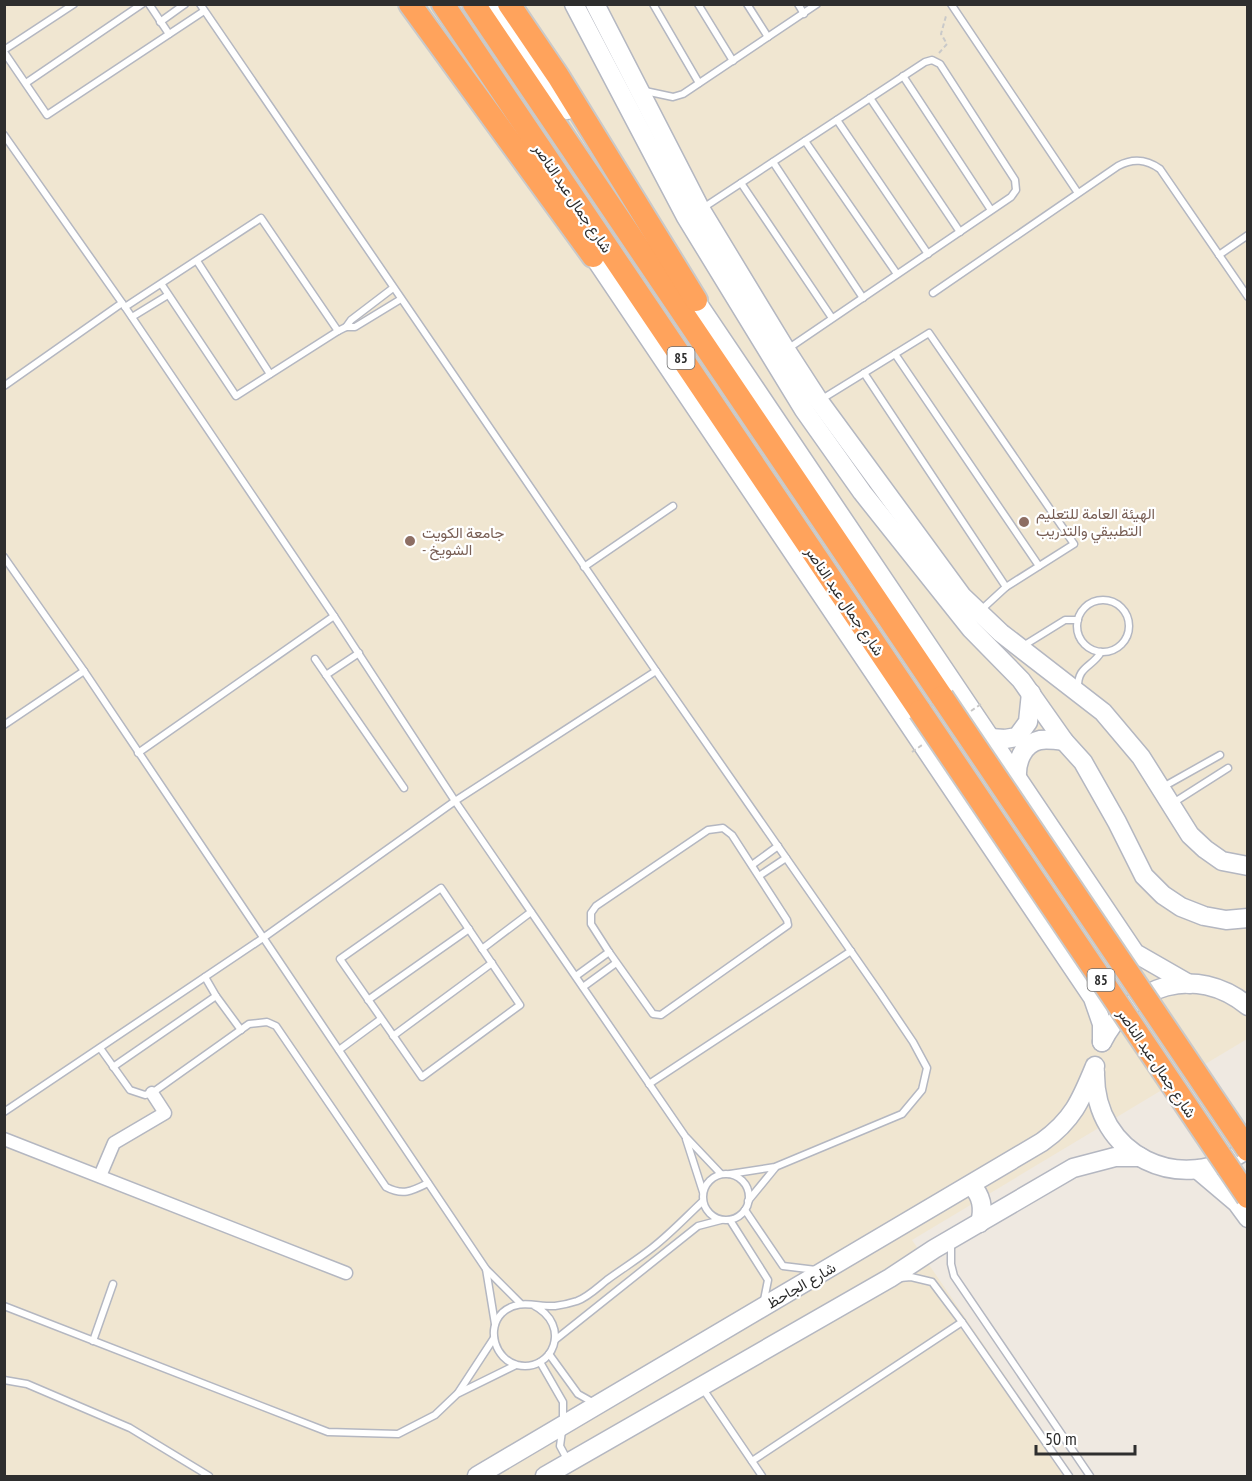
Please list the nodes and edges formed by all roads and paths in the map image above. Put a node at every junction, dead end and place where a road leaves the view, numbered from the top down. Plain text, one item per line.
1 (74, 4) edge
2 (142, 4) edge
3 (149, 4) edge
4 (186, 4) edge
5 (200, 4) edge
6 (411, 4) edge
7 (424, 4) edge
8 (443, 4) edge
9 (474, 4) edge
10 (495, 4) edge
11 (509, 4) edge
12 (574, 4) edge
13 (652, 4) edge
14 (698, 4) edge
15 (747, 4) edge
16 (798, 4) edge
17 (818, 4) edge
18 (951, 4) edge
19 (599, 5) edge
20 (204, 11) junction
21 (804, 14) junction
22 (947, 14) dead end
23 (160, 21) junction
24 (169, 34) junction
25 (768, 38) junction
26 (4, 51) edge
27 (932, 60) junction
28 (733, 61) junction
29 (903, 76) junction
30 (26, 83) junction
31 (699, 83) junction
32 (638, 90) junction
33 (870, 98) junction
34 (837, 120) junction
35 (4, 135) edge
36 (805, 141) junction
37 (662, 154) junction
38 (773, 162) junction
39 (741, 183) junction
40 (683, 193) junction
41 (1078, 193) junction
42 (701, 210) junction
43 (991, 210) junction
44 (960, 232) junction
45 (1248, 235) edge
46 (928, 254) junction
47 (1219, 255) junction
48 (593, 256) junction
49 (198, 261) junction
50 (897, 274) junction
51 (162, 285) junction
52 (393, 288) junction
53 (933, 293) dead end
54 (168, 295) junction
55 (1248, 297) edge
56 (862, 298) junction
57 (401, 299) junction
58 (696, 300) junction
59 (124, 305) junction
60 (132, 317) junction
61 (832, 318) junction
62 (346, 327) junction
63 (338, 331) junction
64 (786, 350) junction
65 (895, 354) junction
66 (864, 373) junction
67 (270, 374) junction
68 (4, 386) edge
69 (819, 401) junction
70 (673, 506) dead end
71 (4, 557) edge
72 (1038, 566) junction
73 (585, 567) junction
74 (1006, 587) junction
75 (978, 613) junction
76 (334, 616) junction
77 (1078, 620) junction
78 (1020, 648) junction
79 (1101, 652) junction
80 (359, 653) junction
81 (315, 659) dead end
82 (84, 671) junction
83 (656, 671) junction
84 (326, 675) junction
85 (1078, 692) junction
86 (1031, 693) junction
87 (4, 725) edge
88 (990, 738) junction
89 (1064, 741) junction
90 (138, 753) junction
91 (1220, 755) dead end
92 (1228, 768) dead end
93 (1017, 778) junction
94 (404, 788) dead end
95 (1162, 788) junction
96 (455, 801) junction
97 (1170, 805) junction
98 (778, 846) junction
99 (786, 858) junction
100 (752, 865) junction
101 (1248, 866) edge
102 (759, 876) junction
103 (531, 912) junction
104 (1248, 918) edge
105 (469, 929) junction
106 (263, 938) junction
107 (482, 949) junction
108 (851, 951) junction
109 (609, 952) junction
110 (492, 963) junction
111 (616, 963) junction
112 (576, 976) junction
113 (205, 977) junction
114 (1189, 984) junction
115 (583, 987) junction
116 (216, 996) junction
117 (368, 1000) junction
118 (1245, 1002) edge
119 (381, 1018) junction
120 (241, 1030) junction
121 (393, 1036) junction
122 (1102, 1042) junction
123 (100, 1048) junction
124 (339, 1050) junction
125 (1095, 1066) junction
126 (113, 1067) junction
127 (649, 1084) junction
128 (152, 1093) junction
129 (4, 1112) edge
130 (685, 1136) junction
131 (4, 1139) edge
132 (1248, 1149) edge
133 (1140, 1157) junction
134 (775, 1167) junction
135 (1198, 1170) junction
136 (721, 1174) junction
137 (730, 1174) junction
138 (100, 1176) junction
139 (428, 1183) junction
140 (971, 1185) junction
141 (703, 1192) junction
142 (1248, 1197) edge
143 (703, 1201) junction
144 (748, 1201) junction
145 (745, 1210) junction
146 (1248, 1218) edge
147 (721, 1220) junction
148 (730, 1220) junction
149 (980, 1223) junction
150 (951, 1240) junction
151 (486, 1269) junction
152 (826, 1271) junction
153 (346, 1273) dead end
154 (890, 1278) junction
155 (113, 1284) dead end
156 (521, 1304) junction
157 (533, 1305) junction
158 (4, 1306) edge
159 (761, 1309) junction
160 (962, 1322) junction
161 (495, 1326) junction
162 (494, 1338) junction
163 (555, 1340) junction
164 (93, 1341) junction
165 (549, 1354) junction
166 (540, 1362) junction
167 (516, 1365) junction
168 (4, 1380) edge
169 (701, 1386) junction
170 (458, 1394) junction
171 (598, 1405) junction
172 (563, 1425) junction
173 (752, 1461) junction
174 (569, 1462) junction
175 (202, 1472) junction
176 (195, 1476) edge
177 (209, 1476) edge
178 (477, 1476) edge
179 (545, 1476) edge
180 (762, 1476) edge
181 (1069, 1476) edge
182 (1090, 1476) edge

1 - 26 lane
2 - 30 lane
3 - 23 lane
4 - 23 lane
5 - 20 lane
6 - 48 highway
7 - 48 street
8 - 142 highway, شارع جمال عبد الناصر / 85, bridge
9 - 132 highway, شارع جمال عبد الناصر / 85, bridge
10 - 58 street
11 - 58 highway
12 - 37 street
13 - 31 lane
14 - 28 lane
15 - 25 lane
16 - 21 lane
17 - 21 lane
18 - 41 lane
19 - 32 street
20 - 24 lane
20 - 52 lane
21 - 25 lane
22 - 27 path
23 - 24 lane
24 - 30 lane
25 - 28 lane
26 - 30 lane
27 - 29 lane
27 - 43 lane
28 - 31 lane
29 - 33 lane
29 - 43 lane
31 - 32 lane
32 - 37 street
33 - 34 lane
33 - 44 lane
34 - 36 lane
34 - 46 lane
35 - 59 lane
36 - 38 lane
36 - 50 lane
37 - 40 street
38 - 39 lane
38 - 56 lane
39 - 42 lane
39 - 61 lane
40 - 42 street
40 - 86 street
41 - 47 lane
41 - 53 lane
42 - 64 street
43 - 44 lane
44 - 46 lane
45 - 47 lane
46 - 50 lane
47 - 55 lane
48 - 122 street
49 - 51 lane
49 - 63 lane
49 - 67 lane
50 - 56 lane
51 - 54 lane
51 - 59 lane
52 - 57 lane
52 - 62 lane
54 - 60 lane
54 - 67 lane
56 - 61 lane
57 - 62 lane
57 - 73 lane
58 - 88 street
59 - 60 lane
59 - 68 lane
60 - 76 lane
61 - 64 lane
62 - 63 lane
63 - 67 lane
64 - 69 street
65 - 66 lane
65 - 72 lane
65 - 72 lane
66 - 69 lane
66 - 74 lane
69 - 75 street
70 - 73 lane
71 - 82 lane
72 - 74 lane
73 - 83 lane
74 - 75 lane
75 - 78 street
76 - 80 lane
76 - 90 lane
77 - 78 lane
77 - 79 lane
77 - 79 lane
78 - 85 street
79 - 85 lane
80 - 84 lane
80 - 96 lane
81 - 84 lane
82 - 87 lane
82 - 90 lane
83 - 96 lane
83 - 98 lane
84 - 94 lane
85 - 95 street
86 - 88 street
86 - 89 street
88 - 93 street
89 - 93 street
89 - 104 street
90 - 106 lane
91 - 95 lane
92 - 97 lane
93 - 114 street
95 - 97 street
96 - 103 lane
96 - 106 lane
97 - 101 street
98 - 99 lane
98 - 100 lane
99 - 102 lane
99 - 108 lane
100 - 102 lane
100 - 109 lane
102 - 111 lane
103 - 107 lane
103 - 112 lane
105 - 107 lane
105 - 117 lane
105 - 117 lane
106 - 113 lane
106 - 124 lane
107 - 110 lane
108 - 127 lane
108 - 134 lane
109 - 111 lane
109 - 112 lane
110 - 121 lane
110 - 121 lane
111 - 115 lane
112 - 115 lane
113 - 116 lane
113 - 123 lane
114 - 118 street
114 - 122 street
115 - 127 lane
116 - 120 lane
116 - 126 lane
117 - 119 lane
119 - 121 lane
119 - 124 lane
120 - 128 lane
120 - 139 lane
122 - 125 street
123 - 126 lane
123 - 129 lane
124 - 139 lane
125 - 133 street
125 - 140 street, شارع الجاحظ
126 - 128 lane
127 - 130 lane
128 - 138 street
130 - 136 lane
130 - 141 lane
131 - 138 street
132 - 135 street
133 - 135 street
133 - 149 street
134 - 137 lane
134 - 144 lane
135 - 146 street
136 - 137 lane
136 - 141 lane
137 - 144 lane
138 - 153 street
139 - 151 lane
140 - 149 street
140 - 152 street, شارع الجاحظ
141 - 143 lane
143 - 147 lane
143 - 157 lane
144 - 145 lane
145 - 148 lane
145 - 152 lane
147 - 148 lane
147 - 163 lane
148 - 159 lane
149 - 150 street
150 - 154 street
150 - 182 lane
151 - 156 lane
151 - 161 lane
152 - 159 street, شارع الجاحظ
154 - 160 lane
154 - 169 street
155 - 164 lane
156 - 157 lane
156 - 161 lane
157 - 163 lane
158 - 164 lane
159 - 171 street, شارع الجاحظ
160 - 173 lane
160 - 181 lane
161 - 162 lane
162 - 167 lane
162 - 170 lane
163 - 165 lane
164 - 170 lane
165 - 166 lane
165 - 171 lane
166 - 167 lane
166 - 172 lane
167 - 170 lane
168 - 175 lane
169 - 173 lane
169 - 174 street
171 - 172 street, شارع الجاحظ
172 - 174 lane
172 - 178 street, شارع الجاحظ
173 - 180 lane
174 - 179 street
175 - 176 lane
175 - 177 lane

